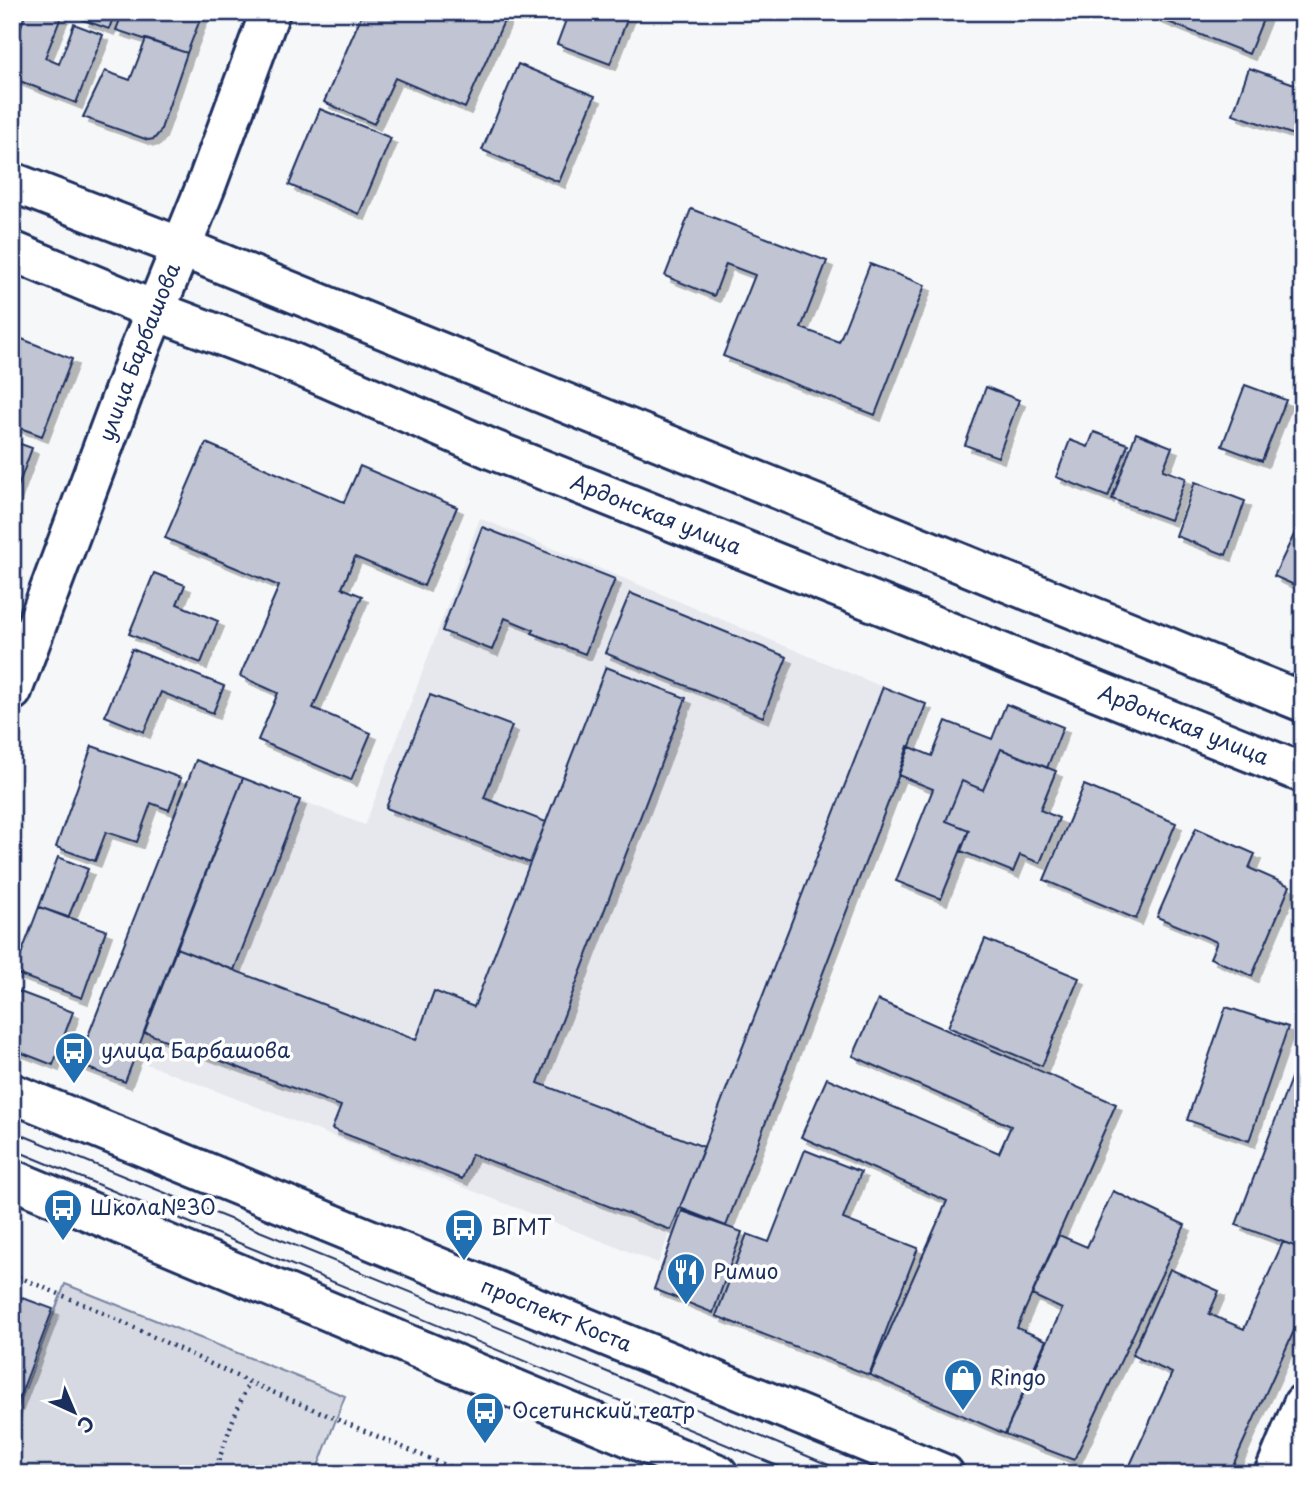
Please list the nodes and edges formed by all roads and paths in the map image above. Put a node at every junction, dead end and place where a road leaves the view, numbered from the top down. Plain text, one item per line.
1 (270, 12) edge
2 (12, 181) edge
3 (181, 247) junction
4 (12, 251) edge
5 (156, 311) junction
6 (12, 691) edge
7 (1303, 702) edge
8 (1303, 773) edge
9 (12, 1093) edge
10 (12, 1179) edge
11 (12, 1274) edge
12 (249, 1382) junction
13 (1303, 1404) edge
14 (214, 1474) edge
15 (466, 1474) edge
16 (718, 1474) edge
17 (944, 1474) edge
18 (1273, 1474) edge

1 - 3 main road, улица Барбашова
2 - 3 main road
3 - 5 main road, улица Барбашова
3 - 7 main road
4 - 5 main road, Ардонская улица
5 - 6 main road, улица Барбашова
5 - 8 main road, Ардонская улица
9 - 17 main road, проспект Коста
10 - 16 main road
11 - 12 path
12 - 14 path
12 - 15 path
13 - 18 main road

